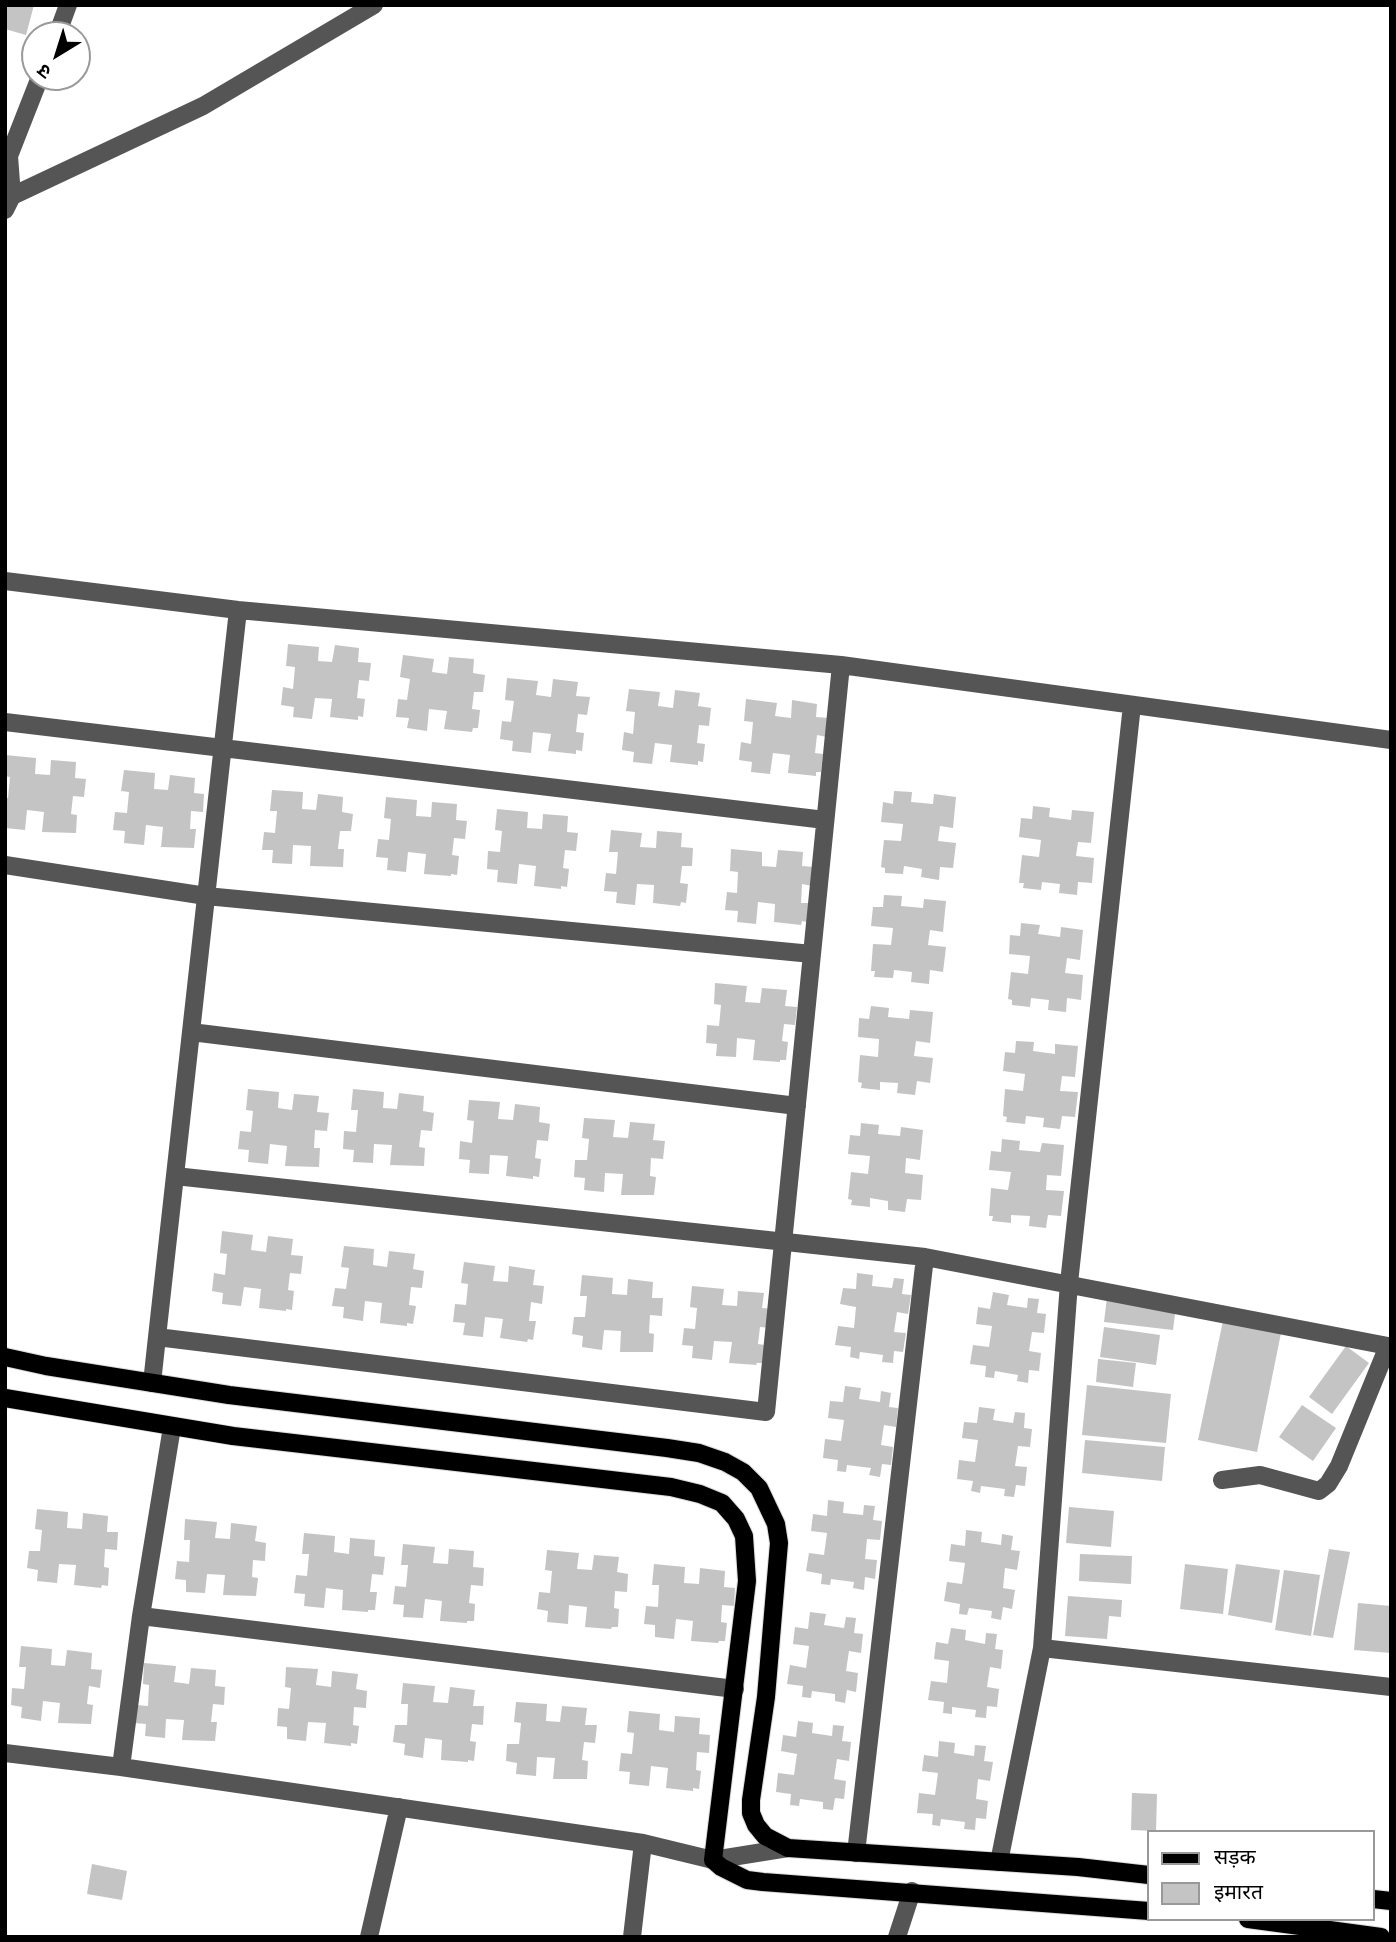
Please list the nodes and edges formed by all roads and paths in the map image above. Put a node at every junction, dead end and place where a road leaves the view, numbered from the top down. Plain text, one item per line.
1 (374, 5) edge
2 (35, 91) edge
3 (8, 203) edge
4 (5, 581) edge
5 (238, 610) junction
6 (841, 665) junction
7 (1132, 705) junction
8 (5, 722) edge
9 (1391, 740) edge
10 (223, 749) junction
11 (825, 820) junction
12 (5, 865) edge
13 (206, 896) junction
14 (812, 954) junction
15 (191, 1032) junction
16 (797, 1106) junction
17 (175, 1176) junction
18 (783, 1242) junction
19 (925, 1257) junction
20 (1069, 1283) junction
21 (157, 1337) junction
22 (5, 1357) edge
23 (152, 1383) junction
24 (5, 1398) edge
25 (172, 1427) junction
26 (1222, 1480) dead end
27 (141, 1616) junction
28 (1042, 1648) junction
29 (1391, 1687) edge
30 (735, 1689) junction
31 (5, 1753) edge
32 (121, 1767) junction
33 (399, 1807) junction
34 (643, 1843) junction
35 (788, 1848) junction
36 (856, 1853) junction
37 (713, 1860) junction
38 (999, 1862) junction
39 (1148, 1875) edge
40 (912, 1891) junction
41 (1148, 1911) edge
42 (1263, 1921) edge
43 (369, 1937) edge
44 (632, 1937) edge
45 (897, 1937) edge
46 (1381, 1937) edge

1 - 3 street
2 - 3 street
4 - 5 street
5 - 6 street
5 - 10 street
6 - 7 street
6 - 11 street
7 - 9 street
7 - 20 street
8 - 10 street
10 - 11 street
10 - 13 street
11 - 14 street
12 - 13 street
13 - 14 street
13 - 15 street
14 - 16 street
15 - 16 street
15 - 17 street
16 - 18 street
17 - 18 street
17 - 21 street
18 - 19 street
18 - 21 street
19 - 20 street
19 - 36 street
20 - 26 street
20 - 28 street
21 - 23 street
22 - 23 main road
23 - 35 main road
24 - 25 main road
25 - 27 street
25 - 30 main road
27 - 30 street
27 - 32 street
28 - 29 street
28 - 38 street
30 - 37 main road
31 - 32 street
32 - 33 street
33 - 34 street
33 - 43 street
34 - 37 street
34 - 44 street
35 - 36 main road
35 - 37 street
36 - 38 main road
37 - 40 main road
38 - 39 main road
40 - 41 main road
40 - 45 street
42 - 46 main road

